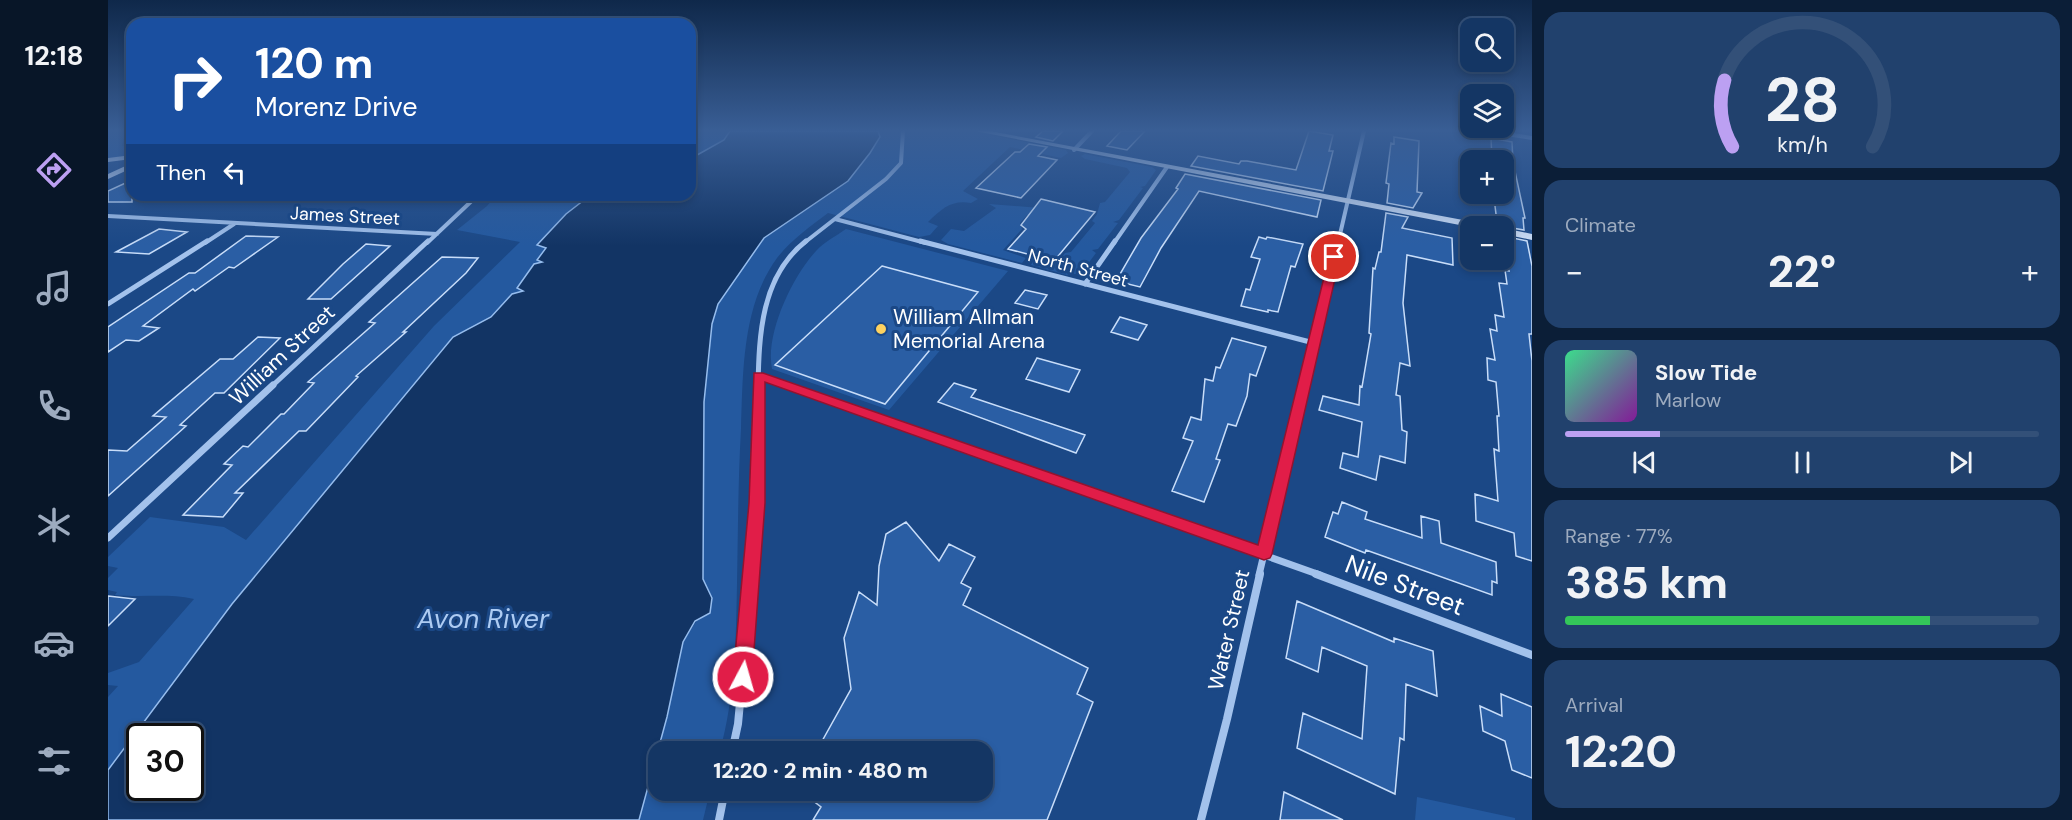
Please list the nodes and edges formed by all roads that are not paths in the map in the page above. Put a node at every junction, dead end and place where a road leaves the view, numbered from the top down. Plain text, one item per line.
1 (895, 169) edge
2 (1165, 169) edge
3 (1179, 169) edge
4 (1355, 169) edge
5 (472, 201) edge
6 (1347, 202) junction
7 (108, 216) edge
8 (835, 219) junction
9 (1460, 223) edge
10 (235, 224) junction
11 (1514, 233) edge
12 (437, 234) junction
13 (1532, 237) edge
14 (1085, 284) junction
15 (108, 304) edge
16 (1314, 343) junction
17 (758, 375) junction
18 (108, 538) edge
19 (1264, 554) junction
20 (1532, 655) edge
21 (734, 741) edge
22 (723, 801) edge
23 (719, 820) edge
24 (1201, 820) edge

1 - 8 street
2 - 14 street
3 - 6 street
4 - 6 street, Water Street
5 - 12 street, William Street
6 - 9 street
6 - 16 street, Water Street
7 - 10 street, James Street
8 - 14 street, North Street
8 - 17 street
10 - 12 street, James Street
10 - 15 street
11 - 13 street
12 - 18 street, William Street
14 - 16 street, North Street
16 - 19 street, Water Street
17 - 19 street, Nile Street
17 - 21 street
19 - 20 street, Nile Street
19 - 24 street, Water Street
22 - 23 street

